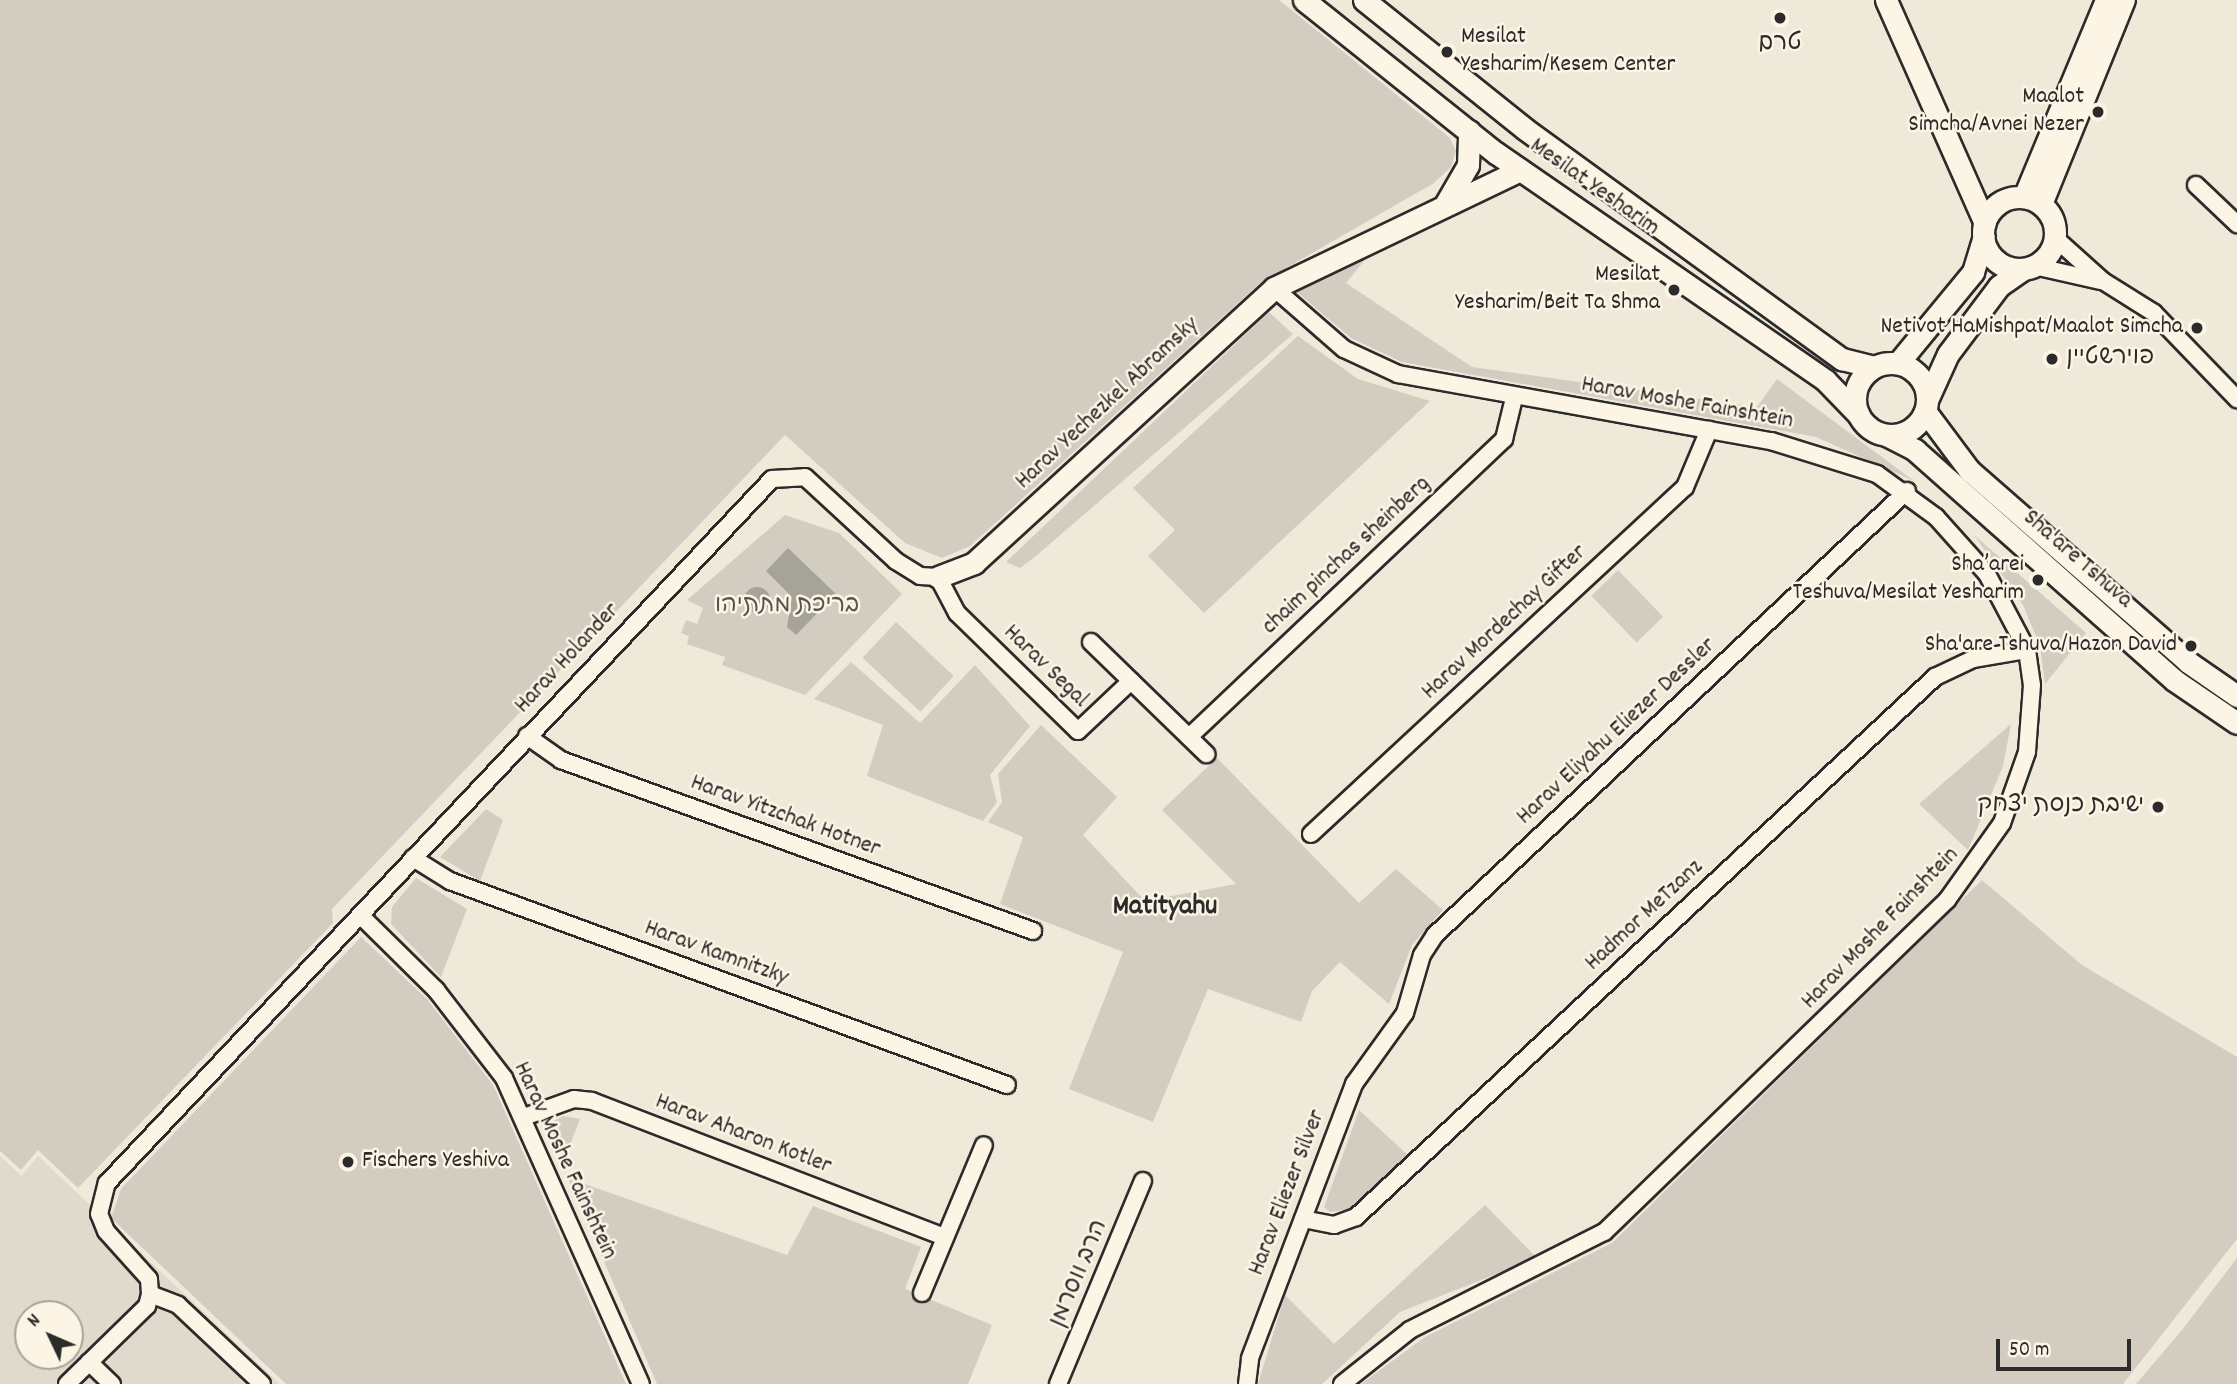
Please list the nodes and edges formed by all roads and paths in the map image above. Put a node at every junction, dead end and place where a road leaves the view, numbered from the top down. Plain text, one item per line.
1 (1304, 0) edge
2 (1364, 0) edge
3 (1886, 0) edge
4 (2106, 0) edge
5 (2124, 0) edge
6 (1469, 131) junction
7 (1520, 170) junction
8 (2196, 185) dead end
9 (1976, 192) junction
10 (2002, 201) junction
11 (2033, 201) junction
12 (1446, 203) junction
13 (2237, 224) edge
14 (1984, 230) junction
15 (2055, 238) junction
16 (2029, 267) junction
17 (2102, 281) junction
18 (1274, 288) junction
19 (1898, 363) junction
20 (1873, 367) junction
21 (1514, 398) junction
22 (2237, 399) edge
23 (1926, 405) junction
24 (1858, 414) junction
25 (1709, 430) junction
26 (1886, 435) junction
27 (1907, 492) junction
28 (937, 577) junction
29 (1091, 642) dead end
30 (2027, 650) junction
31 (1131, 681) junction
32 (2237, 696) edge
33 (2237, 723) edge
34 (527, 736) junction
35 (1189, 737) junction
36 (1206, 754) dead end
37 (1311, 834) dead end
38 (413, 858) junction
39 (360, 915) junction
40 (1034, 931) dead end
41 (1393, 1029) joint
42 (1007, 1085) dead end
43 (524, 1117) junction
44 (984, 1145) dead end
45 (1143, 1181) dead end
46 (1303, 1219) junction
47 (945, 1237) junction
48 (922, 1293) dead end
49 (150, 1294) junction
50 (89, 1362) junction
51 (67, 1384) edge
52 (112, 1384) edge
53 (262, 1384) edge
54 (641, 1384) edge
55 (1058, 1384) edge
56 (1247, 1384) edge
57 (1342, 1384) edge

1 - 6 street, Mesilat Yesharim
2 - 20 street, Mesilat Yesharim
3 - 9 street
4 - 11 street
5 - 11 street
6 - 7 street, Mesilat Yesharim
6 - 12 street
7 - 12 street, Harav Yechezkel Abramsky
7 - 24 street, Mesilat Yesharim
8 - 13 street
9 - 10 street
9 - 14 street
10 - 11 street
10 - 14 street
11 - 15 street
12 - 18 street, Harav Yechezkel Abramsky
14 - 16 street
14 - 19 street
15 - 16 street
15 - 17 street
16 - 17 street
16 - 23 street
17 - 22 street
18 - 21 street, Harav Moshe Fainshtein
18 - 28 street, Harav Yechezkel Abramsky
19 - 20 street
19 - 23 street
20 - 24 street
21 - 25 street, Harav Moshe Fainshtein
21 - 35 street, chaim pinchas sheinberg
23 - 26 street
23 - 32 street, Sha'are Tshuva
24 - 26 street
25 - 27 street, Harav Moshe Fainshtein
25 - 37 street, Harav Mordechay Gifter
26 - 33 street, Sha'are Tshuva
27 - 30 street, Harav Moshe Fainshtein
27 - 41 street, Harav Eliyahu Eliezer Dessler
28 - 31 street, Harav Segal
28 - 34 street, Harav Holander
29 - 31 street, Harav Segal
30 - 46 street, Hadmor MeTzanz
30 - 57 street, Harav Moshe Fainshtein
31 - 35 street, Harav Segal
34 - 38 street, Harav Holander
34 - 40 street, Harav Yitzchak Hotner
35 - 36 street, Harav Segal
38 - 39 street, Harav Holander
38 - 42 street, Harav Kamnitzky
39 - 43 street, Harav Moshe Fainshtein
39 - 49 street, Harav Holander
41 - 46 street, Harav Eliezer Silver
43 - 47 street, Harav Aharon Kotler
43 - 54 street, Harav Moshe Fainshtein
44 - 47 street
45 - 55 street, הרב ווסרמן
46 - 56 street, Harav Eliezer Silver
47 - 48 street
49 - 50 street
49 - 53 street
50 - 51 street
50 - 52 street

